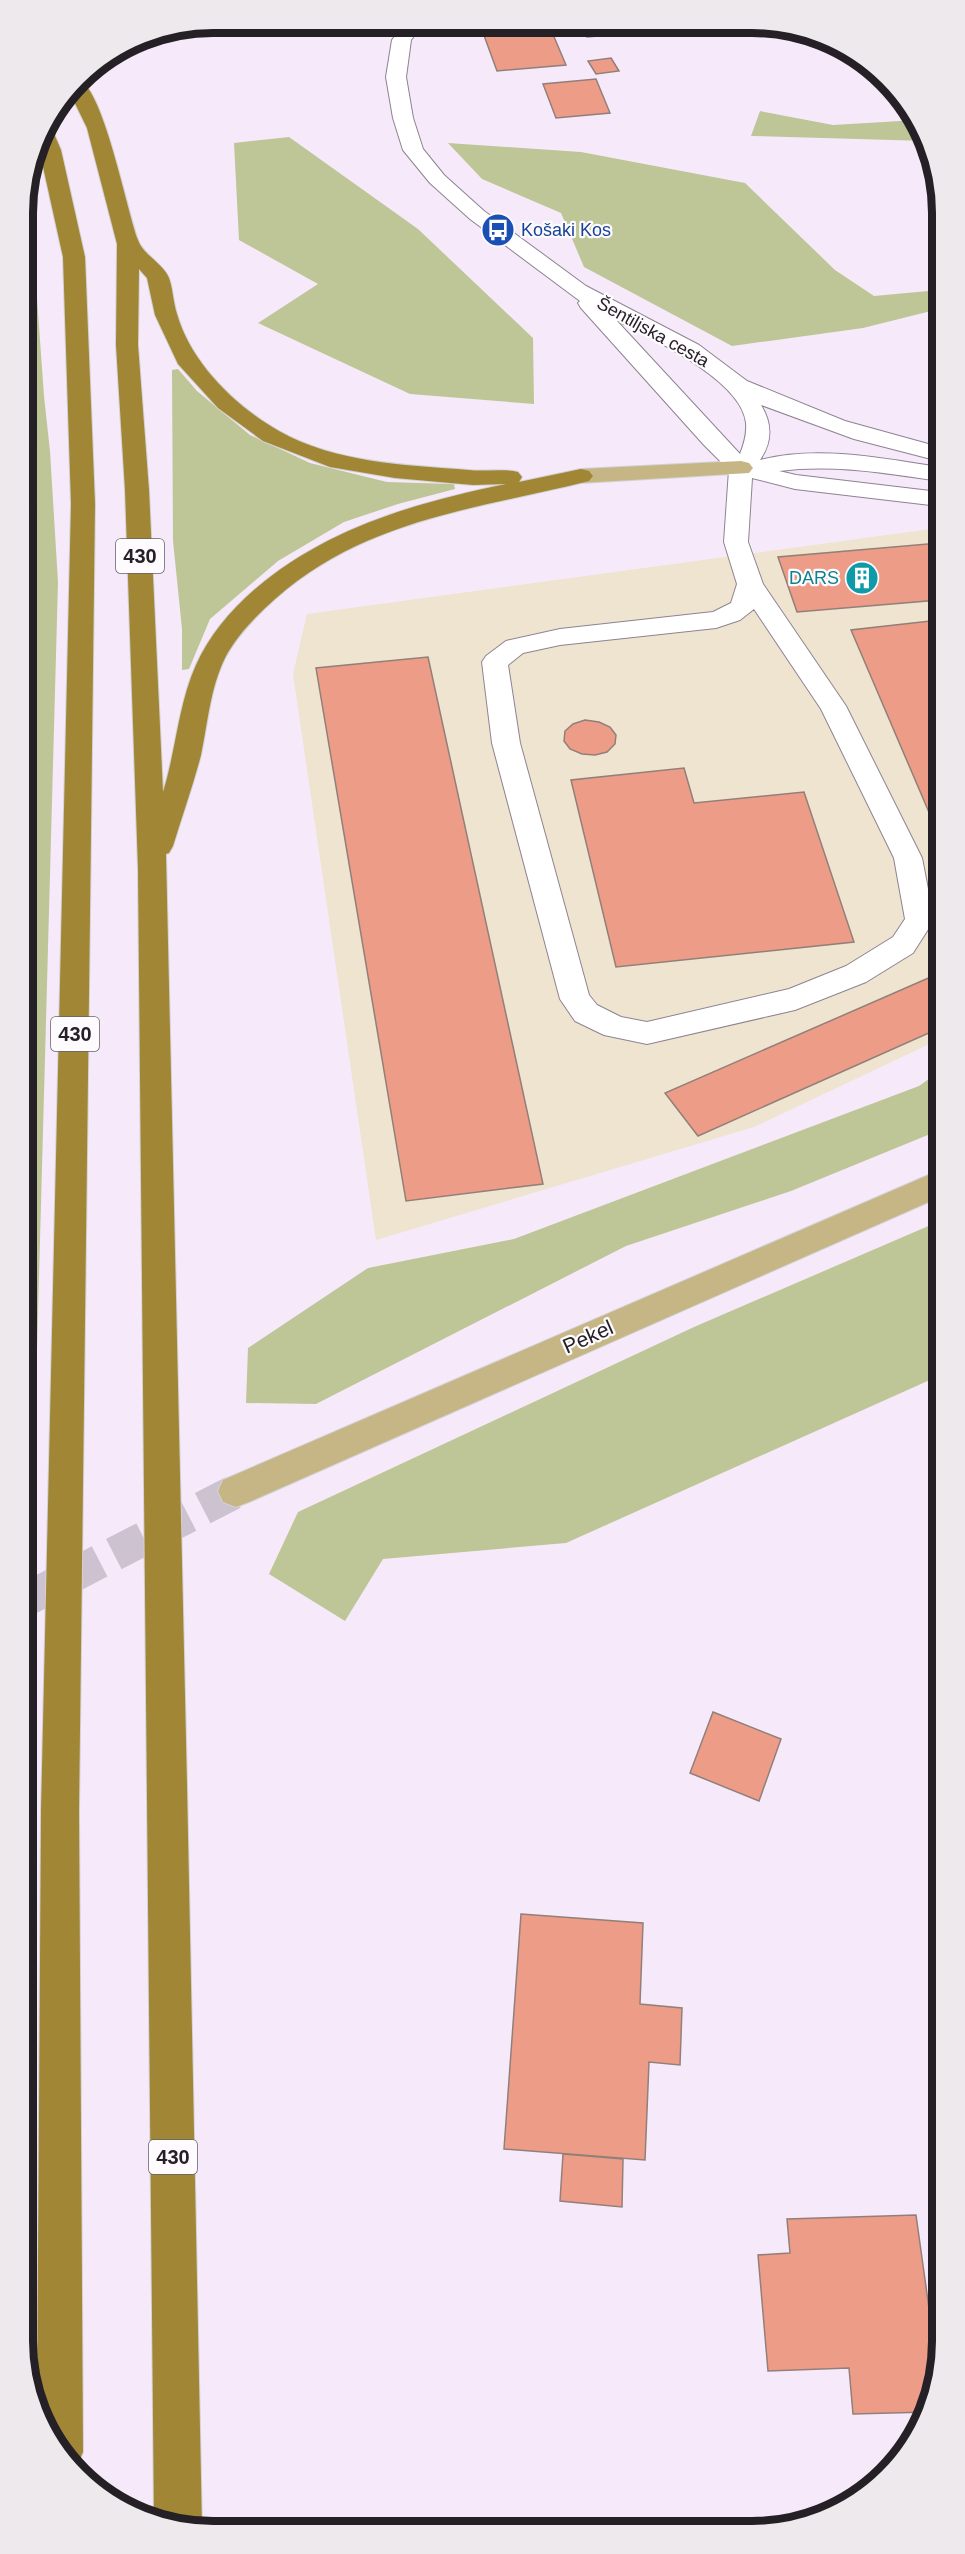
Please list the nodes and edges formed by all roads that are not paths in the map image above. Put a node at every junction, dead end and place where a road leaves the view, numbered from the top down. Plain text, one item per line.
1 (407, 33) edge
2 (80, 92) edge
3 (48, 142) edge
4 (128, 244) junction
5 (578, 291) junction
6 (739, 386) junction
7 (932, 452) edge
8 (741, 468) junction
9 (932, 473) edge
10 (581, 476) junction
11 (932, 498) edge
12 (750, 584) junction
13 (152, 869) junction
14 (932, 1186) edge
15 (236, 1491) tunnel mouth
16 (60, 2436) edge
17 (178, 2518) edge

1 - 5 street, Šentiljska cesta
2 - 4 highway, 430
3 - 16 highway, 430
4 - 10 highway
4 - 13 highway, 430
5 - 6 street, Šentiljska cesta
5 - 8 street, Šentiljska cesta
6 - 7 street
6 - 8 street, Šentiljska cesta
8 - 9 street
8 - 10 main road
8 - 11 street, Šentiljska cesta
8 - 12 street
10 - 13 highway
12 - 12 street
13 - 17 highway, 430
14 - 15 main road, Pekel

